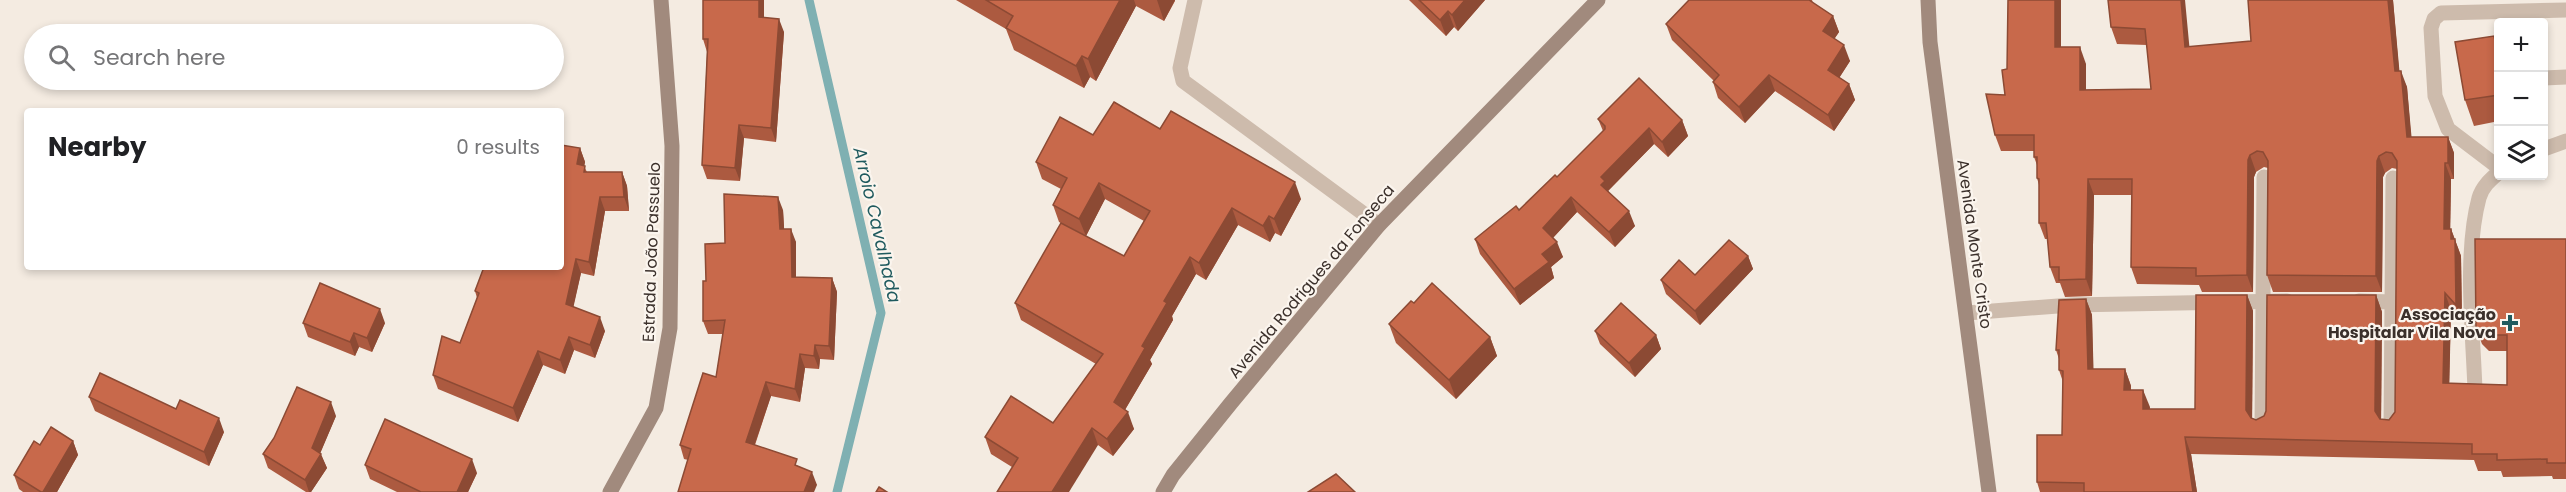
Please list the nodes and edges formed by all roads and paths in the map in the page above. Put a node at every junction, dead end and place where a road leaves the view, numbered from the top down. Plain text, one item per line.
1 (661, 0) edge
2 (1195, 0) edge
3 (1598, 0) edge
4 (1928, 0) edge
5 (2566, 10) edge
6 (2518, 17) edge
7 (2566, 77) edge
8 (2548, 78) edge
9 (2566, 141) edge
10 (2548, 148) edge
11 (2494, 163) edge
12 (2264, 177) dead end
13 (2494, 177) edge
14 (2393, 178) dead end
15 (1379, 225) junction
16 (2263, 301) junction
17 (2298, 301) edge
18 (2345, 301) edge
19 (2392, 302) junction
20 (1967, 313) junction
21 (2475, 390) edge
22 (2262, 427) edge
23 (2391, 428) edge
24 (610, 492) edge
25 (1163, 492) edge
26 (1989, 492) edge

1 - 24 main road, Estrada João Passuelo
2 - 15 lane
3 - 15 main road, Avenida Rodrigues da Fonseca
4 - 20 main road, Avenida Monte Cristo
5 - 6 lane
6 - 11 lane
7 - 8 lane
9 - 10 lane
12 - 16 lane
13 - 21 lane
14 - 19 lane
15 - 25 main road, Avenida Rodrigues da Fonseca
16 - 17 lane
16 - 20 lane
16 - 22 lane
18 - 19 lane
19 - 23 lane
20 - 26 main road, Avenida Monte Cristo

